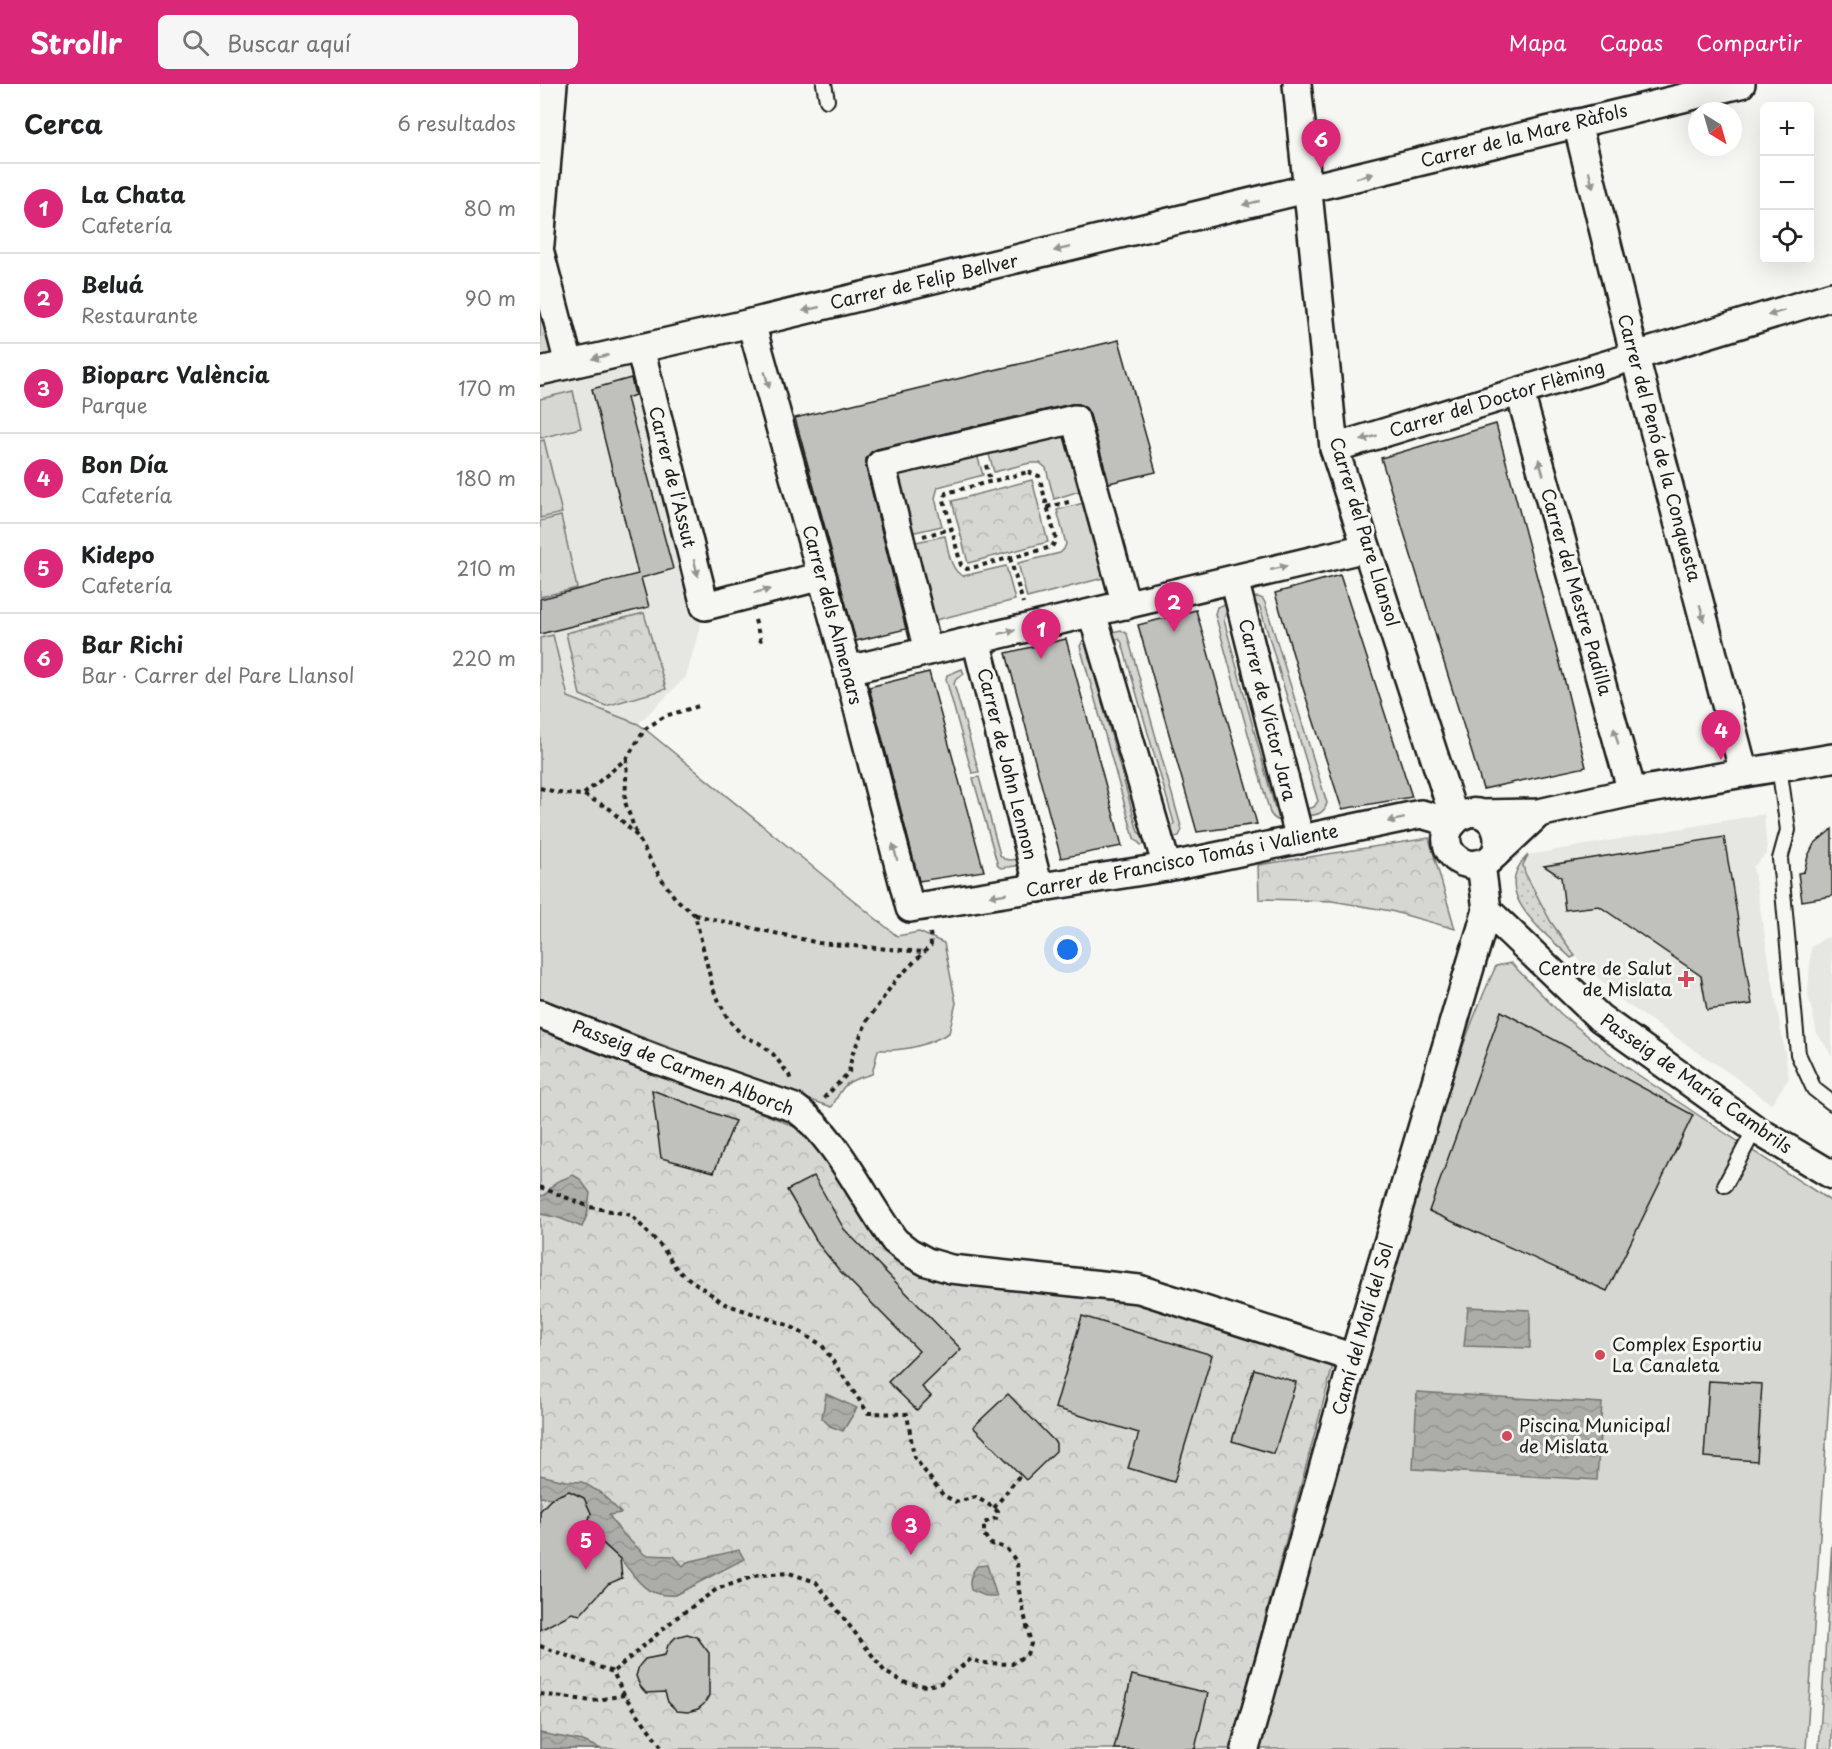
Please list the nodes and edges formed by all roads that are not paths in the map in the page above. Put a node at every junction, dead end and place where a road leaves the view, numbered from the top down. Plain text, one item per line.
1 (554, 84) edge
2 (824, 84) edge
3 (1297, 84) edge
4 (1741, 84) edge
5 (827, 100) dead end
6 (1576, 123) junction
7 (1308, 190) junction
8 (540, 244) edge
9 (540, 253) edge
10 (545, 290) edge
11 (1832, 296) edge
12 (751, 323) junction
13 (640, 348) junction
14 (1635, 357) junction
15 (569, 364) junction
16 (540, 371) edge
17 (1520, 393) junction
18 (1334, 448) junction
19 (1366, 548) junction
20 (822, 576) junction
21 (1234, 579) junction
22 (1126, 605) junction
23 (1092, 612) junction
24 (976, 640) junction
25 (928, 651) junction
26 (848, 670) junction
27 (1832, 758) edge
28 (1779, 766) junction
29 (1744, 772) junction
30 (1632, 792) junction
31 (1539, 813) junction
32 (1465, 818) junction
33 (1300, 840) junction
34 (1488, 858) junction
35 (1167, 867) junction
36 (1039, 888) junction
37 (919, 907) joint
38 (1487, 910) junction
39 (540, 1014) edge
40 (1832, 1103) edge
41 (1755, 1129) junction
42 (1832, 1175) edge
43 (1725, 1185) dead end
44 (1354, 1358) junction
45 (1245, 1749) edge

1 - 8 street
2 - 5 lane
3 - 7 street, Carrer del Pare Llansol
4 - 6 street, Carrer de la Mare Ràfols
7 -> 6 street, Carrer de la Mare Ràfols
6 -> 14 street, Carrer del Penó de la Conquesta
7 -> 12 street, Carrer de Felip Bellver
7 - 18 street, Carrer del Pare Llansol
9 - 10 street
10 - 15 street
11 -> 14 street, Carrer del Doctor Flèming
12 - 13 street, Carrer de Felip Bellver
12 -> 20 street, Carrer dels Almenars
13 -> 15 street, Carrer de Felip Bellver
13 -> 20 street, Carrer de l'Assut
14 - 17 street, Carrer del Doctor Flèming
14 -> 29 street, Carrer del Penó de la Conquesta
15 - 16 street, Carrer de Felip Bellver
17 -> 18 street, Carrer del Doctor Flèming
30 -> 17 street, Carrer del Mestre Padilla
18 - 19 street, Carrer del Pare Llansol
21 -> 19 street
19 - 32 street, Carrer del Pare Llansol
20 - 26 street, Carrer dels Almenars
21 - 22 street
21 - 33 street, Carrer de Víctor Jara
22 - 23 street
22 - 25 street
24 -> 23 street
23 - 35 street
24 - 25 street
24 - 36 street, Carrer de John Lennon
25 - 26 street
37 -> 26 street, Carrer dels Almenars
27 - 28 street, Carrer de Francisco Tomás i Valiente
28 - 29 street, Carrer de Francisco Tomás i Valiente
28 - 40 lane
29 - 30 street, Carrer de Francisco Tomás i Valiente
30 - 31 street, Carrer de Francisco Tomás i Valiente
31 - 32 street, Carrer de Francisco Tomás i Valiente
31 - 34 street
32 -> 33 street, Carrer de Francisco Tomás i Valiente
32 - 34 street
32 - 34 street
33 - 35 street, Carrer de Francisco Tomás i Valiente
34 - 38 street
35 - 36 street, Carrer de Francisco Tomás i Valiente
36 -> 37 street, Carrer de Francisco Tomás i Valiente
38 - 41 street, Passeig de María Cambrils
38 - 44 street, Camí del Molí del Sol
39 - 44 street, Passeig de Carmen Alborch
41 - 42 street, Passeig de María Cambrils
41 - 43 lane
44 - 45 street, Camí del Molí del Sol

